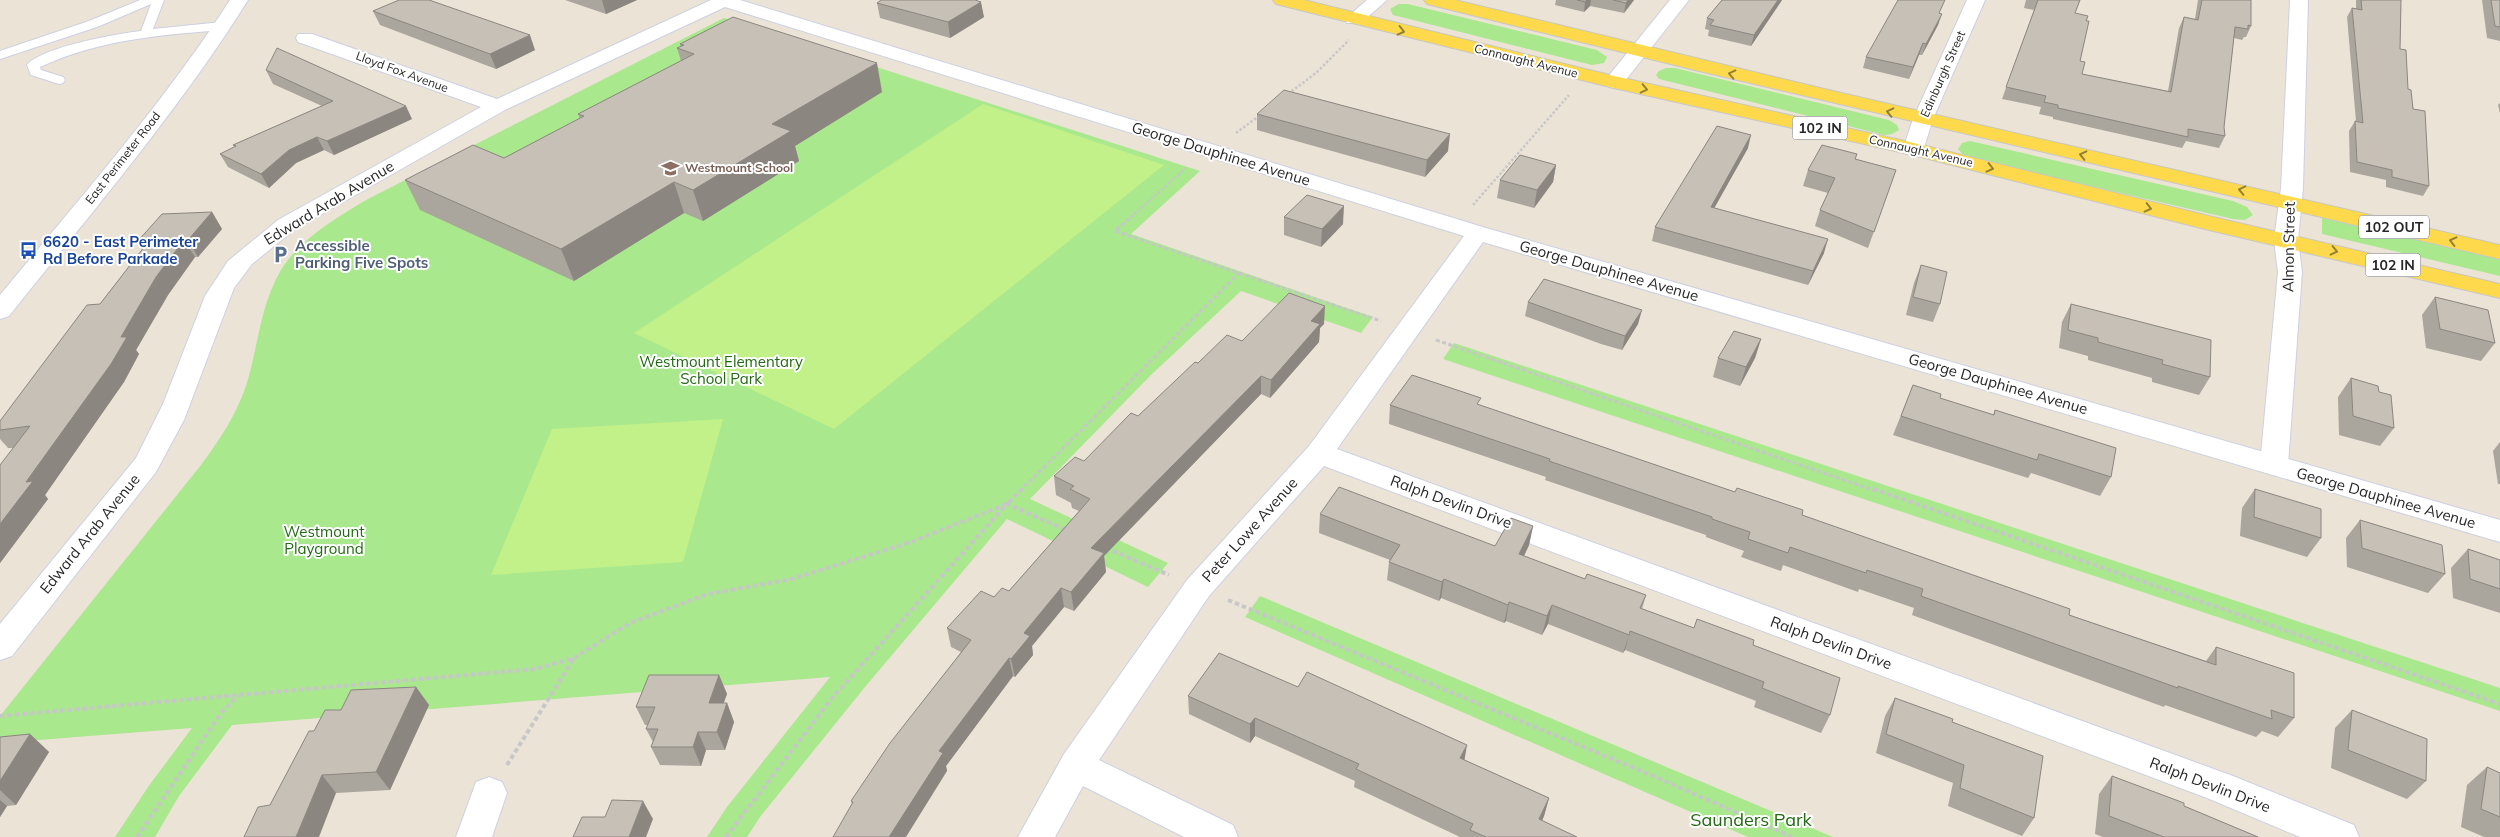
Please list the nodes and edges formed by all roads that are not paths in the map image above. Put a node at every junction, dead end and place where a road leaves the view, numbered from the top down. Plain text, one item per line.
1 (150, 0) edge
2 (158, 0) edge
3 (239, 0) edge
4 (1282, 0) edge
5 (1378, 0) edge
6 (1433, 0) edge
7 (1680, 0) edge
8 (1976, 0) edge
9 (2299, 0) edge
10 (723, 1) edge
11 (222, 26) junction
12 (1353, 28) junction
13 (146, 33) junction
14 (305, 38) dead end
15 (1638, 52) junction
16 (0, 55) edge
17 (59, 80) dead end
18 (1614, 82) junction
19 (498, 106) junction
20 (1923, 120) junction
21 (1914, 149) junction
22 (2289, 201) junction
23 (1466, 230) junction
24 (2286, 240) junction
25 (2500, 252) edge
26 (2500, 291) edge
27 (0, 311) edge
28 (1319, 453) junction
29 (2274, 465) junction
30 (2500, 531) edge
31 (0, 647) edge
32 (1076, 765) junction
33 (489, 793) road end
34 (474, 837) edge
35 (1036, 837) edge
36 (1220, 837) edge
37 (2341, 837) edge

1 - 16 lane
2 - 13 lane
3 - 11 street, East Perimeter Road
4 - 12 main road, Connaught Avenue / 102 IN
5 - 12 street
6 - 15 main road, 102 OUT
7 - 15 street
8 - 20 street, Edinburgh Street
9 - 22 street, Almon Street
10 - 19 street, Edward Arab Avenue
10 - 23 street, George Dauphinee Avenue
11 - 13 lane
11 - 27 street, East Perimeter Road
12 -> 18 main road, Connaught Avenue / 102 IN
13 - 17 lane
14 - 19 street, Lloyd Fox Avenue
15 - 18 street
20 -> 15 main road, 102 OUT
18 -> 21 main road, Connaught Avenue / 102 IN
19 - 31 street, Edward Arab Avenue
20 - 21 street, Edinburgh Street
22 -> 20 main road, 102 OUT
21 -> 24 main road, Connaught Avenue / 102 IN
22 - 24 street, Almon Street
25 -> 22 main road, 102 OUT
23 - 28 street, Peter Lowe Avenue
23 - 29 street, George Dauphinee Avenue
24 -> 26 main road, Connaught Avenue / 102 IN
24 - 29 street, Almon Street
28 - 32 street, Peter Lowe Avenue
28 - 37 street, Ralph Devlin Drive
29 - 30 street, George Dauphinee Avenue
32 - 35 street, Peter Lowe Avenue
32 - 36 street
33 - 34 street

